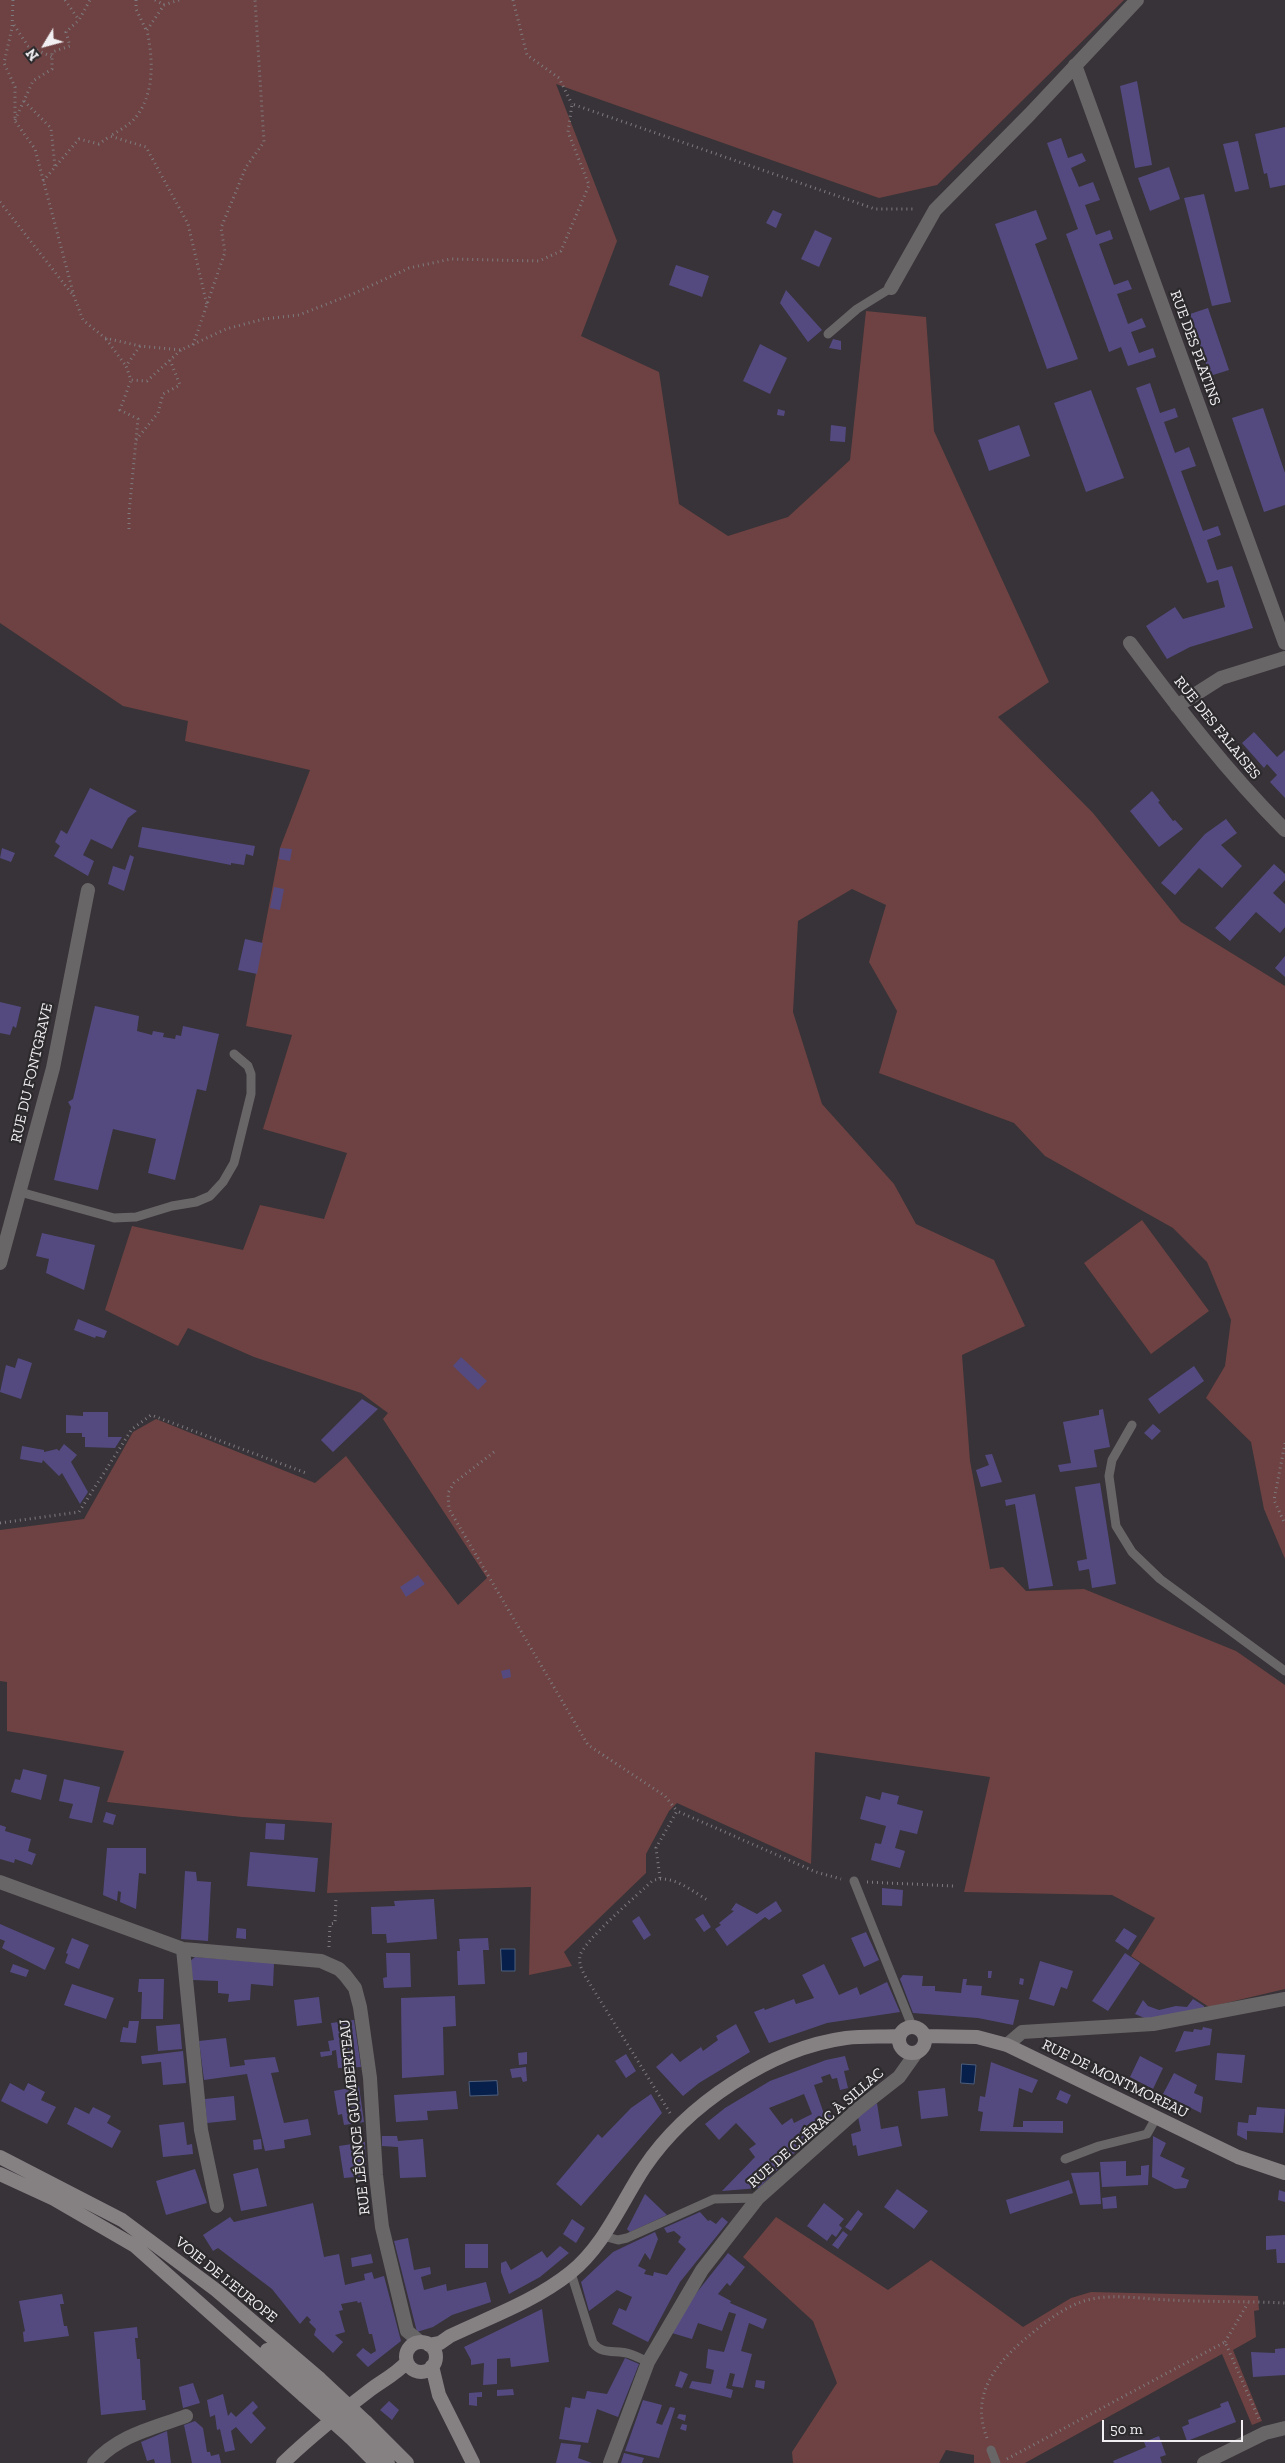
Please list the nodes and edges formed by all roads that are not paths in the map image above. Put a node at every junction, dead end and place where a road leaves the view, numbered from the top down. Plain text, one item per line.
1 (1137, 0) edge
2 (1075, 65) junction
3 (891, 288) joint
4 (828, 334) dead end
5 (1130, 642) dead end
6 (1285, 642) edge
7 (1285, 658) edge
8 (1177, 706) junction
9 (1285, 830) edge
10 (88, 890) dead end
11 (234, 1054) dead end
12 (20, 1192) junction
13 (0, 1263) edge
14 (1132, 1425) dead end
15 (1285, 1671) edge
16 (854, 1881) road end
17 (0, 1882) edge
18 (182, 1949) junction
19 (1285, 1998) edge
20 (912, 2026) junction
21 (899, 2036) junction
22 (925, 2036) junction
23 (1007, 2045) junction
24 (916, 2053) junction
25 (1156, 2118) junction
26 (0, 2157) edge
27 (1065, 2159) dead end
28 (1285, 2173) edge
29 (0, 2174) edge
30 (758, 2198) junction
31 (217, 2206) dead end
32 (603, 2236) junction
33 (571, 2272) junction
34 (424, 2344) junction
35 (406, 2362) junction
36 (648, 2362) junction
37 (432, 2366) junction
38 (311, 2387) junction
39 (186, 2416) dead end
40 (1285, 2428) edge
41 (357, 2430) junction
42 (991, 2450) road end
43 (94, 2463) edge
44 (283, 2463) edge
45 (376, 2463) edge
46 (388, 2463) edge
47 (407, 2463) edge
48 (473, 2463) edge
49 (610, 2463) edge
50 (996, 2463) edge
51 (1204, 2463) edge

1 - 2 street
2 - 3 street
2 - 6 street, RUE DES PLATINS
3 - 4 lane
5 - 8 street, RUE DES FALAISES
7 - 8 street
8 - 9 street, RUE DES FALAISES
10 - 12 street, RUE DU FONTGRAVE
11 - 12 lane
12 - 13 street, RUE DU FONTGRAVE
14 - 15 lane
16 - 20 lane
17 - 18 street
18 - 31 street
18 - 34 street, RUE LÉONCE GUIMBERTEAU
19 - 23 street
20 - 21 main road
20 - 22 main road
21 - 24 main road
21 - 32 main road
22 - 23 main road, RUE DE MONTMOREAU
22 - 24 main road
23 - 25 main road, RUE DE MONTMOREAU
24 - 30 street, RUE DE CLÉRAC À SILLAC
25 - 27 lane
25 - 28 main road, RUE DE MONTMOREAU
26 - 38 main road, VOIE DE L'EUROPE
29 - 38 main road, VOIE DE L'EUROPE
30 - 32 lane
30 - 36 street, RUE DE CLÉRAC À SILLAC
32 - 33 main road
33 - 34 main road
33 - 36 lane
34 - 35 main road
34 - 37 main road
35 - 37 main road
35 - 44 main road
36 - 49 street, RUE DE CLÉRAC À SILLAC
37 - 48 main road
38 - 41 main road, VOIE DE L'EUROPE, bridge
39 - 43 street
40 - 51 street
41 - 45 main road
41 - 46 main road
41 - 47 main road, VOIE DE L'EUROPE
42 - 50 lane

